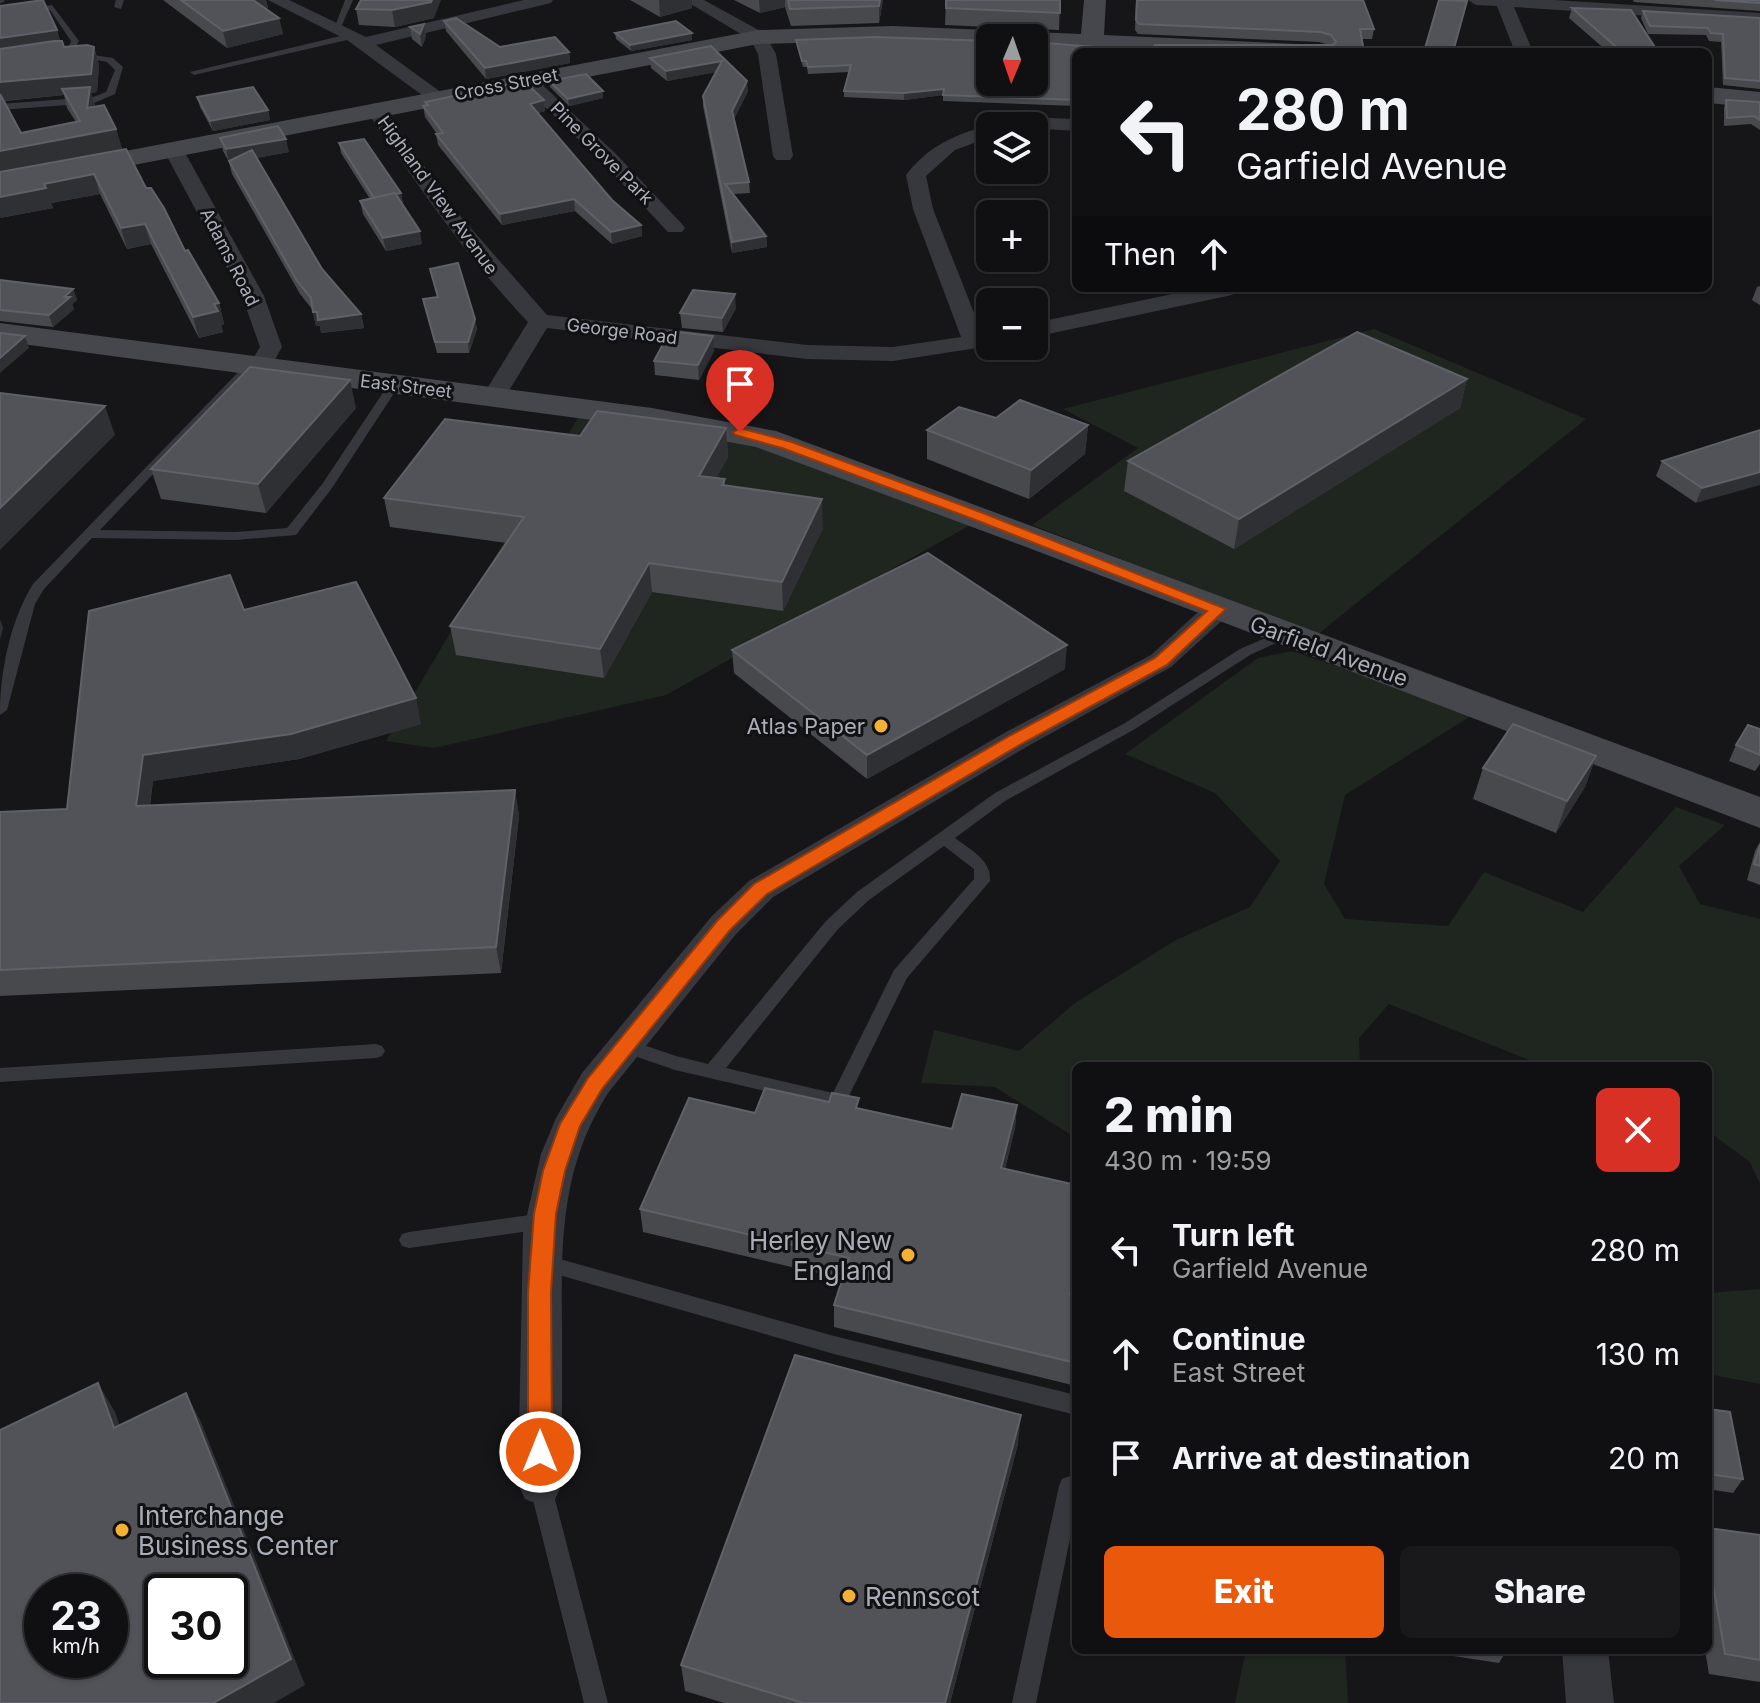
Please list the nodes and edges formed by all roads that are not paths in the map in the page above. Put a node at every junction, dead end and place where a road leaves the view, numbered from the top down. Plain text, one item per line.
1 (276, 0) edge
2 (349, 0) edge
3 (545, 0) edge
4 (692, 0) edge
5 (1095, 0) edge
6 (1476, 0) edge
7 (1504, 3) junction
8 (0, 16) edge
9 (1760, 18) edge
10 (351, 35) junction
11 (976, 36) edge
12 (758, 37) junction
13 (1048, 39) edge
14 (1092, 41) junction
15 (1236, 48) edge
16 (1522, 48) edge
17 (69, 52) junction
18 (58, 55) edge
19 (194, 72) dead end
20 (527, 80) junction
21 (1712, 95) edge
22 (436, 97) junction
23 (1760, 100) edge
24 (0, 107) edge
25 (374, 109) junction
26 (1048, 124) edge
27 (1072, 125) edge
28 (976, 135) edge
29 (173, 149) junction
30 (783, 156) dead end
31 (0, 183) edge
32 (675, 228) dead end
33 (1186, 292) edge
34 (540, 321) junction
35 (1048, 326) edge
36 (976, 327) edge
37 (0, 332) edge
38 (976, 341) edge
39 (255, 366) junction
40 (394, 384) junction
41 (494, 397) junction
42 (809, 453) joint
43 (88, 534) junction
44 (1218, 609) junction
45 (1284, 634) junction
46 (0, 710) edge
47 (1760, 813) edge
48 (943, 837) junction
49 (626, 1046) junction
50 (376, 1051) dead end
51 (712, 1072) junction
52 (0, 1075) edge
53 (544, 1221) junction
54 (409, 1240) dead end
55 (541, 1262) junction
56 (1072, 1404) edge
57 (540, 1484) joint
58 (1070, 1486) dead end
59 (1585, 1654) edge
60 (596, 1703) edge
61 (1024, 1703) edge
62 (1590, 1703) edge

1 - 10 street
2 - 10 lane
3 - 10 street
4 - 12 street
5 - 14 street
6 - 7 street
7 - 9 street
7 - 16 street
8 - 17 lane
10 - 19 lane
10 - 22 street
11 - 12 street, Cross Street
12 - 20 street, Cross Street
12 - 30 street
13 - 14 street
14 - 15 street
17 - 18 lane
17 - 24 lane
20 - 22 street, Cross Street
20 - 32 street, Pine Grove Park
21 - 23 street
22 - 25 street, Cross Street
25 - 29 street, Cross Street
25 - 34 street, Highland View Avenue
26 - 27 street
28 - 36 street
29 - 31 street, Cross Street
29 - 39 street, Adams Road
33 - 35 street
34 - 38 street, George Road
34 - 41 street
37 - 39 street, East Street
39 - 40 street, East Street
39 - 43 lane
40 - 41 street, East Street
40 - 43 lane
41 - 42 street, East Street
42 - 44 street, Garfield Avenue
43 - 46 lane
44 - 45 street, Garfield Avenue
44 - 49 street
45 - 47 street, Garfield Avenue
45 - 48 lane
48 - 51 lane
48 - 51 lane
49 - 51 lane
49 - 53 street
50 - 52 lane
53 - 54 lane
53 - 55 street
55 - 56 lane
55 - 57 street
57 - 60 lane
58 - 61 lane
59 - 62 street

